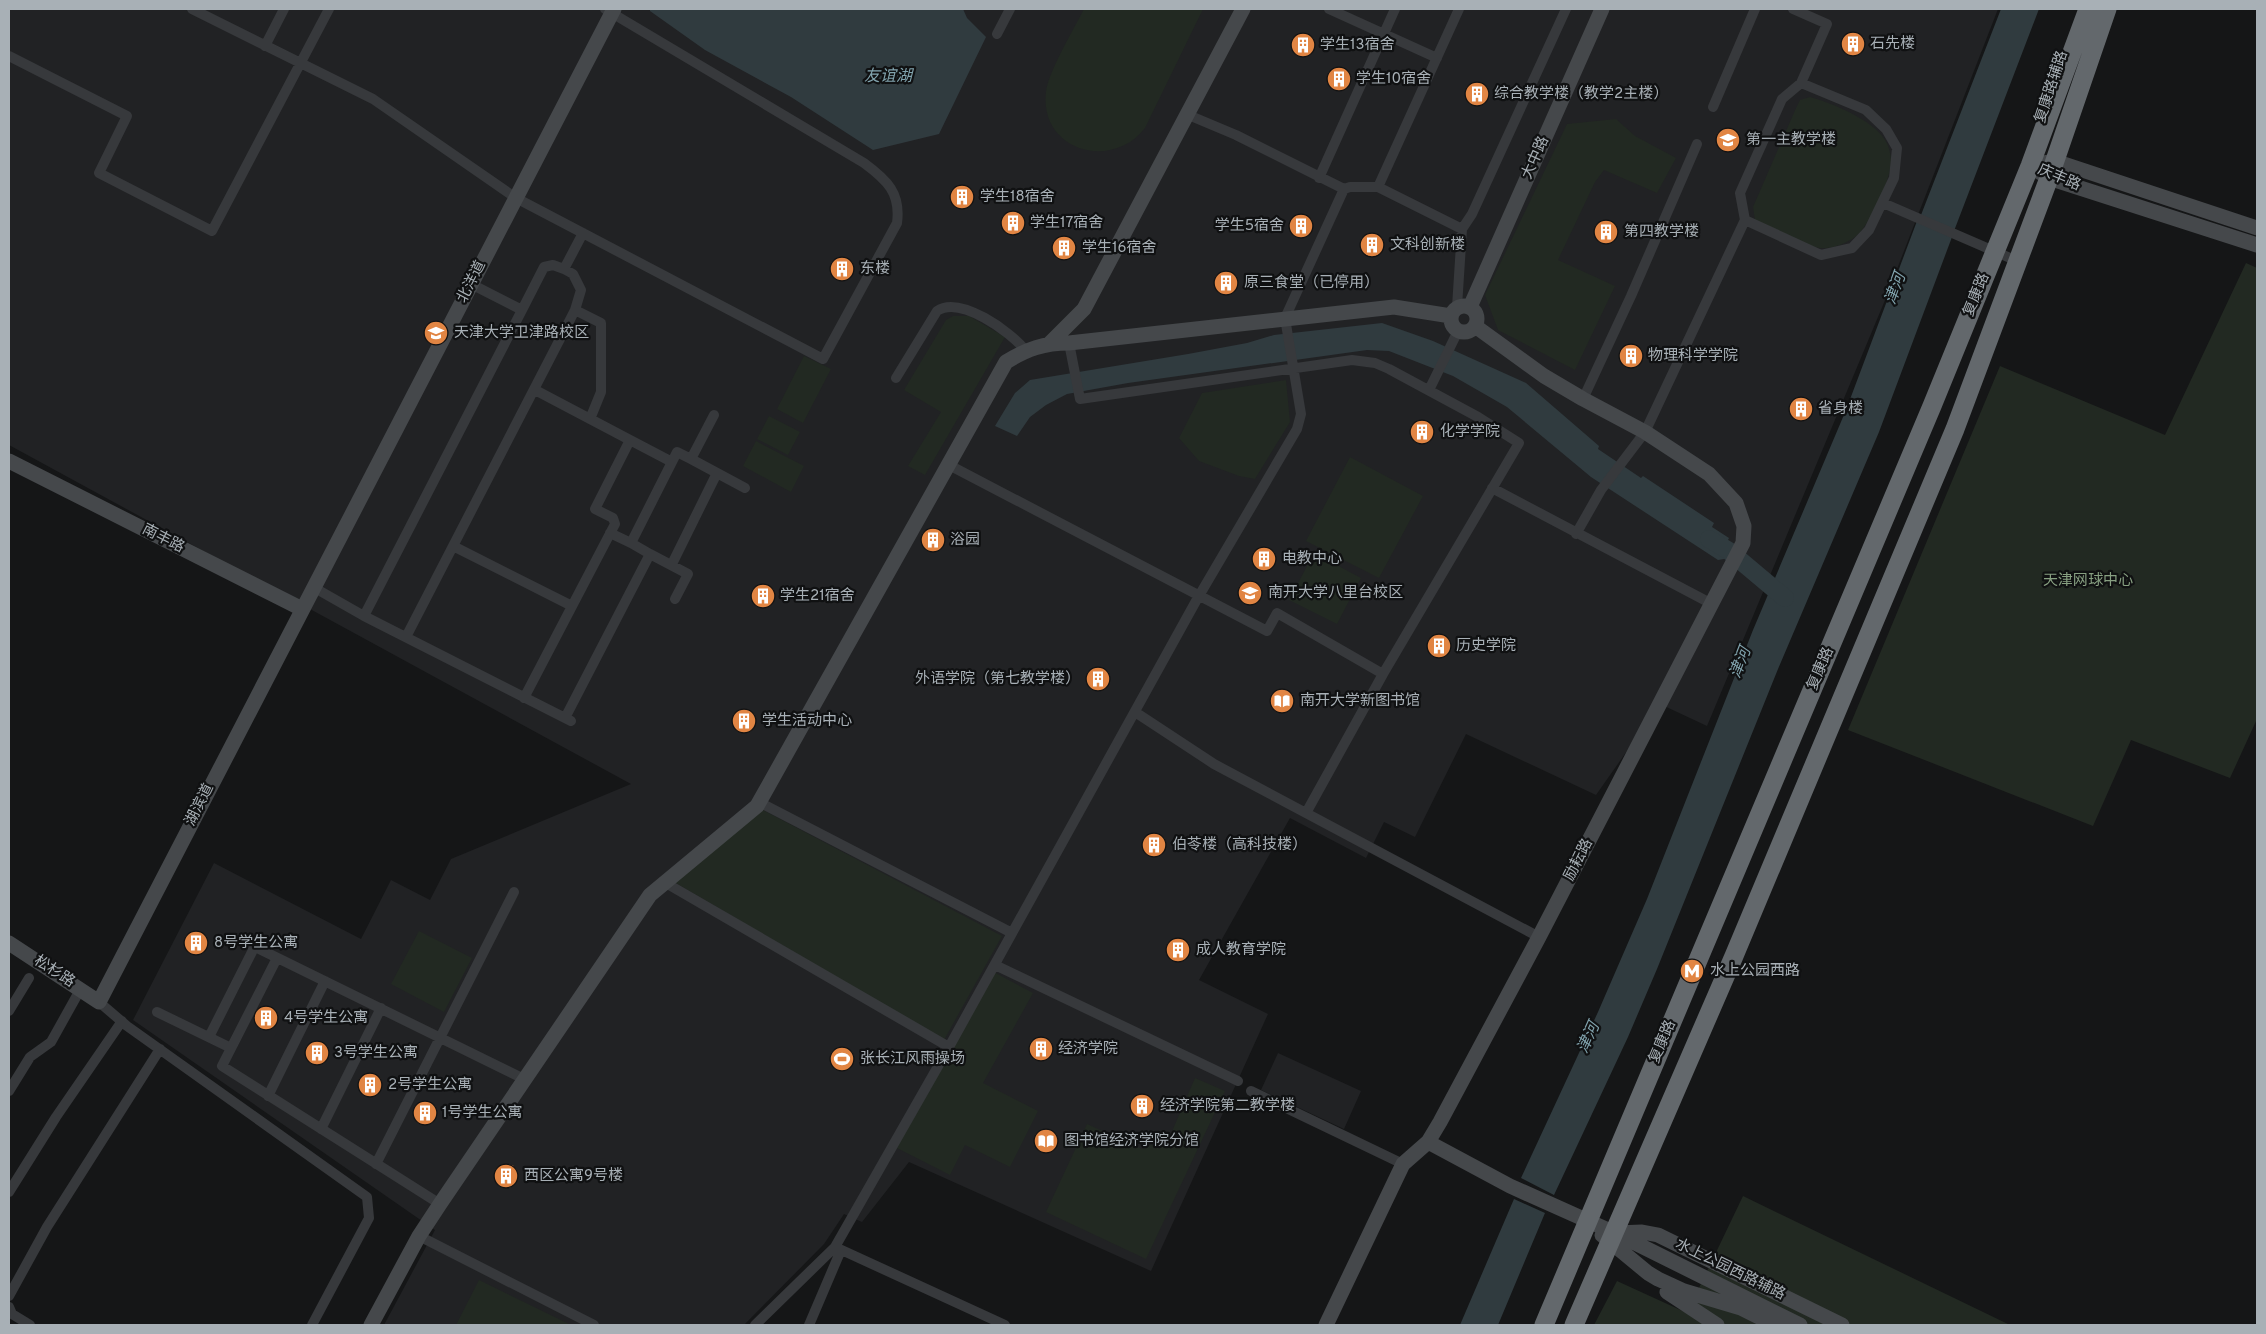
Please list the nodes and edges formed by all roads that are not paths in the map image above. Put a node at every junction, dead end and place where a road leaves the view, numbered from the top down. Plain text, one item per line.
1 (192, 9) edge
2 (284, 9) edge
3 (329, 9) edge
4 (1010, 9) edge
5 (1244, 9) edge
6 (1329, 9) edge
7 (1395, 9) edge
8 (1459, 9) edge
9 (1566, 9) edge
10 (1602, 9) edge
11 (1755, 9) edge
12 (1793, 9) edge
13 (2078, 9) edge
14 (2088, 9) edge
15 (2107, 9) edge
16 (610, 10) edge
17 (1384, 33) junction
18 (997, 34) dead end
19 (264, 46) junction
20 (9, 56) edge
21 (1437, 58) junction
22 (301, 62) junction
23 (1801, 83) junction
24 (1713, 107) dead end
25 (1186, 114) junction
26 (1697, 144) dead end
27 (2030, 166) junction
28 (2052, 169) junction
29 (1320, 178) junction
30 (1378, 188) junction
31 (1344, 189) junction
32 (516, 198) junction
33 (1883, 203) junction
34 (1745, 220) junction
35 (2257, 228) edge
36 (1462, 229) junction
37 (583, 233) junction
38 (2257, 245) edge
39 (1987, 248) junction
40 (2017, 261) junction
41 (564, 269) junction
42 (471, 284) junction
43 (522, 310) junction
44 (575, 310) junction
45 (1459, 310) junction
46 (1285, 318) junction
47 (1475, 326) junction
48 (1458, 331) junction
49 (1050, 343) junction
50 (1069, 343) junction
51 (1025, 350) junction
52 (1295, 370) junction
53 (896, 378) dead end
54 (1429, 390) junction
55 (537, 391) dead end
56 (1583, 400) junction
57 (714, 414) dead end
58 (590, 419) junction
59 (1645, 432) junction
60 (630, 440) junction
61 (691, 459) junction
62 (9, 462) edge
63 (672, 462) junction
64 (948, 465) junction
65 (717, 473) junction
66 (745, 488) dead end
67 (1492, 488) junction
68 (610, 533) junction
69 (1576, 534) junction
70 (630, 543) junction
71 (453, 546) junction
72 (650, 554) junction
73 (672, 564) junction
74 (313, 587) junction
75 (1200, 595) junction
76 (675, 599) dead end
77 (1712, 604) junction
78 (572, 606) junction
79 (302, 609) junction
80 (364, 616) junction
81 (406, 637) junction
82 (1382, 674) junction
83 (524, 698) junction
84 (1135, 712) junction
85 (759, 802) junction
86 (1306, 813) junction
87 (664, 882) junction
88 (514, 892) dead end
89 (1012, 934) junction
90 (1539, 937) junction
91 (239, 938) dead end
92 (9, 943) edge
93 (255, 946) junction
94 (277, 958) junction
95 (994, 965) junction
96 (29, 978) dead end
97 (325, 981) junction
98 (80, 990) junction
99 (99, 1002) junction
100 (381, 1008) junction
101 (9, 1011) edge
102 (157, 1012) dead end
103 (122, 1021) junction
104 (209, 1037) junction
105 (439, 1037) junction
106 (950, 1047) junction
107 (231, 1048) junction
108 (160, 1049) junction
109 (524, 1079) junction
110 (1238, 1081) dead end
111 (9, 1091) edge
112 (1250, 1091) dead end
113 (268, 1096) junction
114 (321, 1129) junction
115 (1428, 1142) junction
116 (376, 1164) junction
117 (1403, 1164) junction
118 (9, 1192) edge
119 (440, 1204) junction
120 (1588, 1222) junction
121 (419, 1236) junction
122 (1613, 1238) junction
123 (838, 1248) junction
124 (9, 1296) edge
125 (1743, 1303) junction
126 (9, 1307) edge
127 (30, 1325) edge
128 (312, 1325) edge
129 (370, 1325) edge
130 (594, 1325) edge
131 (755, 1325) edge
132 (808, 1325) edge
133 (1005, 1325) edge
134 (1326, 1325) edge
135 (1544, 1325) edge
136 (1574, 1325) edge
137 (1717, 1325) edge
138 (1775, 1325) edge
139 (1800, 1325) edge
140 (1842, 1325) edge

1 - 19 street
2 - 19 street
3 - 22 street
4 - 18 street
5 - 25 street
6 - 17 street
7 - 17 street
8 - 21 street
9 - 36 street
10 - 45 street, 大中路
11 - 24 street
12 - 23 street
13 - 27 street, 复康路辅路
14 - 27 highway, 复康路
15 - 28 highway, 复康路
16 - 32 street, 北洋道
16 - 37 street
17 - 21 street
17 - 29 street
19 - 22 street
20 - 22 street
21 - 30 street
22 - 32 street
23 - 33 street
23 - 34 street
25 - 29 street
25 - 49 street
26 - 56 street
27 - 28 street, 庆丰路
27 - 39 highway, 复康路
28 - 35 street, 庆丰路
28 - 38 street, 庆丰路
28 - 40 highway, 复康路
29 - 31 street
30 - 31 street
30 - 36 street
31 - 46 street
32 - 37 street
32 - 42 street, 北洋道
33 - 34 street
33 - 39 street
34 - 59 street
36 - 45 street
37 - 41 street
39 - 40 street
39 - 120 highway, 复康路
40 - 122 highway, 复康路
41 - 43 street
41 - 44 street
42 - 43 street
42 - 74 street, 北洋道
43 - 80 street
44 - 58 street
44 - 71 street
45 - 46 street
45 - 47 street
45 - 48 street
46 - 50 street
46 - 52 street
47 - 48 street
47 - 56 street
48 - 54 street
49 - 50 street
49 - 51 street
50 - 52 street
51 - 53 street
51 - 64 street
52 - 54 street
52 - 75 street
54 - 67 street
55 - 58 street
56 - 59 street
57 - 61 street
58 - 60 street
59 - 69 street
59 - 77 street, 励耘路
60 - 63 street
60 - 68 street
61 - 63 street
61 - 65 street
62 - 79 street, 南丰路
63 - 70 street
64 - 75 street
64 - 85 street
65 - 66 street
65 - 73 street
67 - 69 street
67 - 82 street
68 - 70 street
68 - 78 street
69 - 77 street
70 - 72 street
71 - 78 street
71 - 81 street
72 - 73 street
72 - 83 street
73 - 76 street
74 - 79 street, 北洋道
74 - 80 street
75 - 82 street
75 - 84 street
77 - 90 street, 励耘路
78 - 83 street
79 - 99 street, 湖滨道
80 - 81 street
81 - 83 street
82 - 86 street
84 - 86 street
84 - 89 street
85 - 87 street
85 - 89 street
86 - 90 street
87 - 106 street
87 - 109 street
88 - 105 street
89 - 95 street
90 - 115 street, 励耘路
91 - 93 street
92 - 98 street, 松杉路
93 - 94 street
93 - 104 street
94 - 97 street
94 - 107 street
95 - 106 street
95 - 110 street
96 - 101 street
97 - 100 street
97 - 113 street
98 - 99 street, 松杉路
98 - 111 street
99 - 103 street
100 - 105 street
100 - 114 street
102 - 104 street
103 - 108 street
103 - 118 street
104 - 107 street
105 - 109 street
105 - 116 street
106 - 123 street
107 - 113 street
108 - 124 street
108 - 128 street
109 - 119 street
112 - 117 street
113 - 114 street
114 - 116 street
115 - 117 street
115 - 120 street
116 - 119 street
117 - 134 street
119 - 121 street
120 - 122 street
120 - 135 highway, 复康路
121 - 129 street
121 - 130 street
122 - 125 street
122 - 125 street
122 - 136 highway, 复康路
122 - 137 street
122 - 140 street, 水上公园西路辅路
123 - 131 street
123 - 132 street
123 - 133 street
125 - 138 street
125 - 139 street
126 - 127 street

